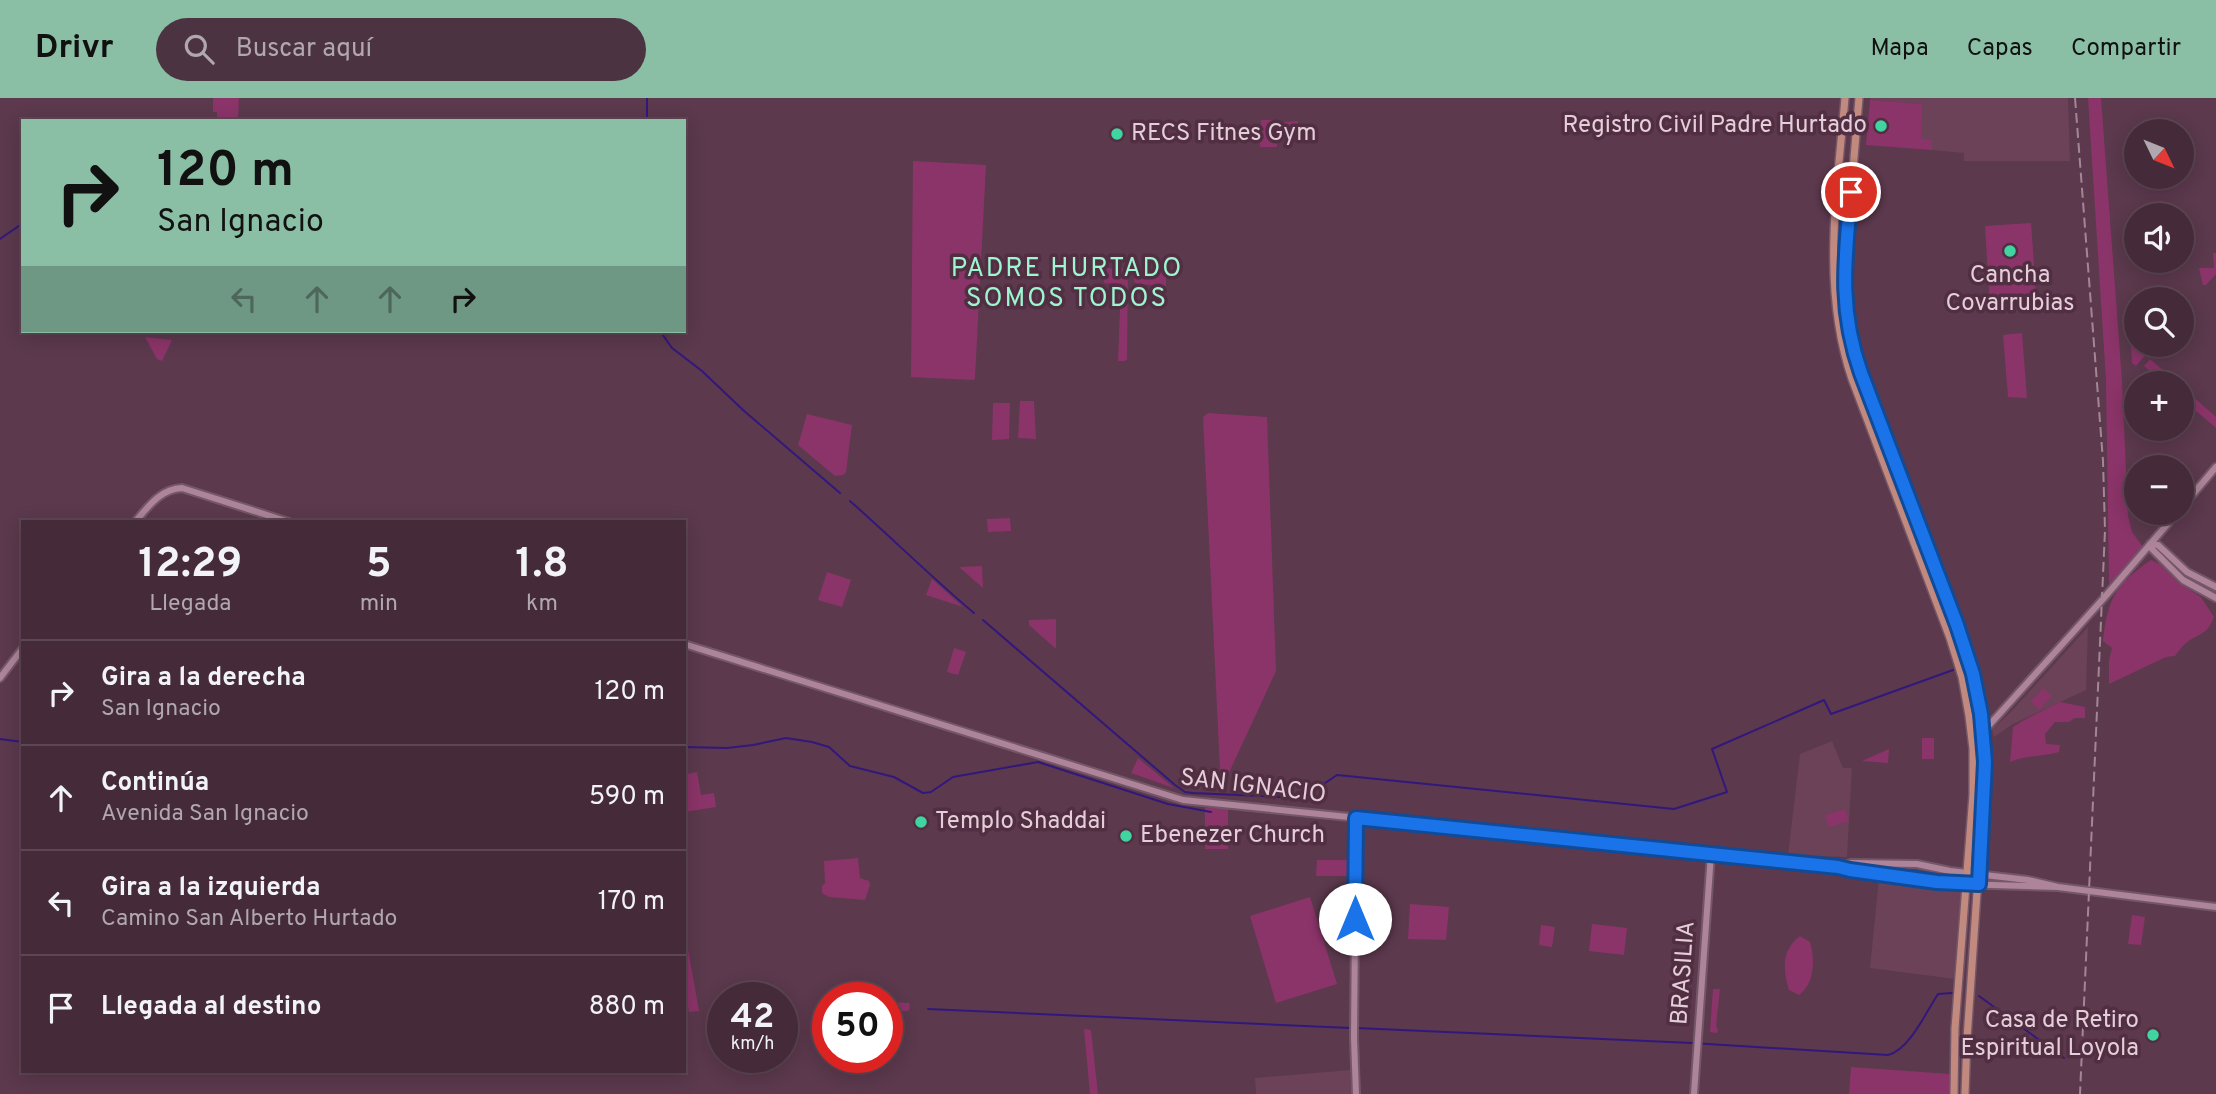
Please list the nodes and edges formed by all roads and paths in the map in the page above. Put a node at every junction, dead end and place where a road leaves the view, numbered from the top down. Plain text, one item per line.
1 (1845, 98) edge
2 (1858, 98) edge
3 (2216, 467) edge
4 (2194, 493) edge
5 (137, 520) edge
6 (283, 520) edge
7 (2167, 525) edge
8 (2150, 544) junction
9 (2216, 587) edge
10 (2216, 598) edge
11 (686, 645) edge
12 (21, 651) edge
13 (0, 678) edge
14 (1983, 732) junction
15 (1356, 818) junction
16 (1711, 854) junction
17 (1838, 867) junction
18 (1967, 872) junction
19 (1979, 874) junction
20 (1966, 884) junction
21 (1979, 884) junction
22 (2058, 887) junction
23 (2216, 907) edge
24 (1356, 1094) edge
25 (1694, 1094) edge
26 (1954, 1094) edge
27 (1965, 1094) edge

1 - 18 main road
2 - 14 main road
3 - 4 main road
5 - 6 main road
7 - 8 main road
8 - 9 main road
8 - 10 main road
8 - 14 main road
11 - 15 main road, SAN IGNACIO
12 - 13 main road
14 - 19 main road
15 - 16 main road, SAN IGNACIO
15 - 24 main road
16 - 17 main road, SAN IGNACIO
16 - 25 main road, BRASILIA
17 - 18 main road
17 - 20 main road
18 - 19 main road
18 - 20 main road
19 - 21 main road
19 - 22 main road
20 - 21 main road
20 - 26 main road
21 - 22 main road
21 - 27 main road
22 - 23 main road

